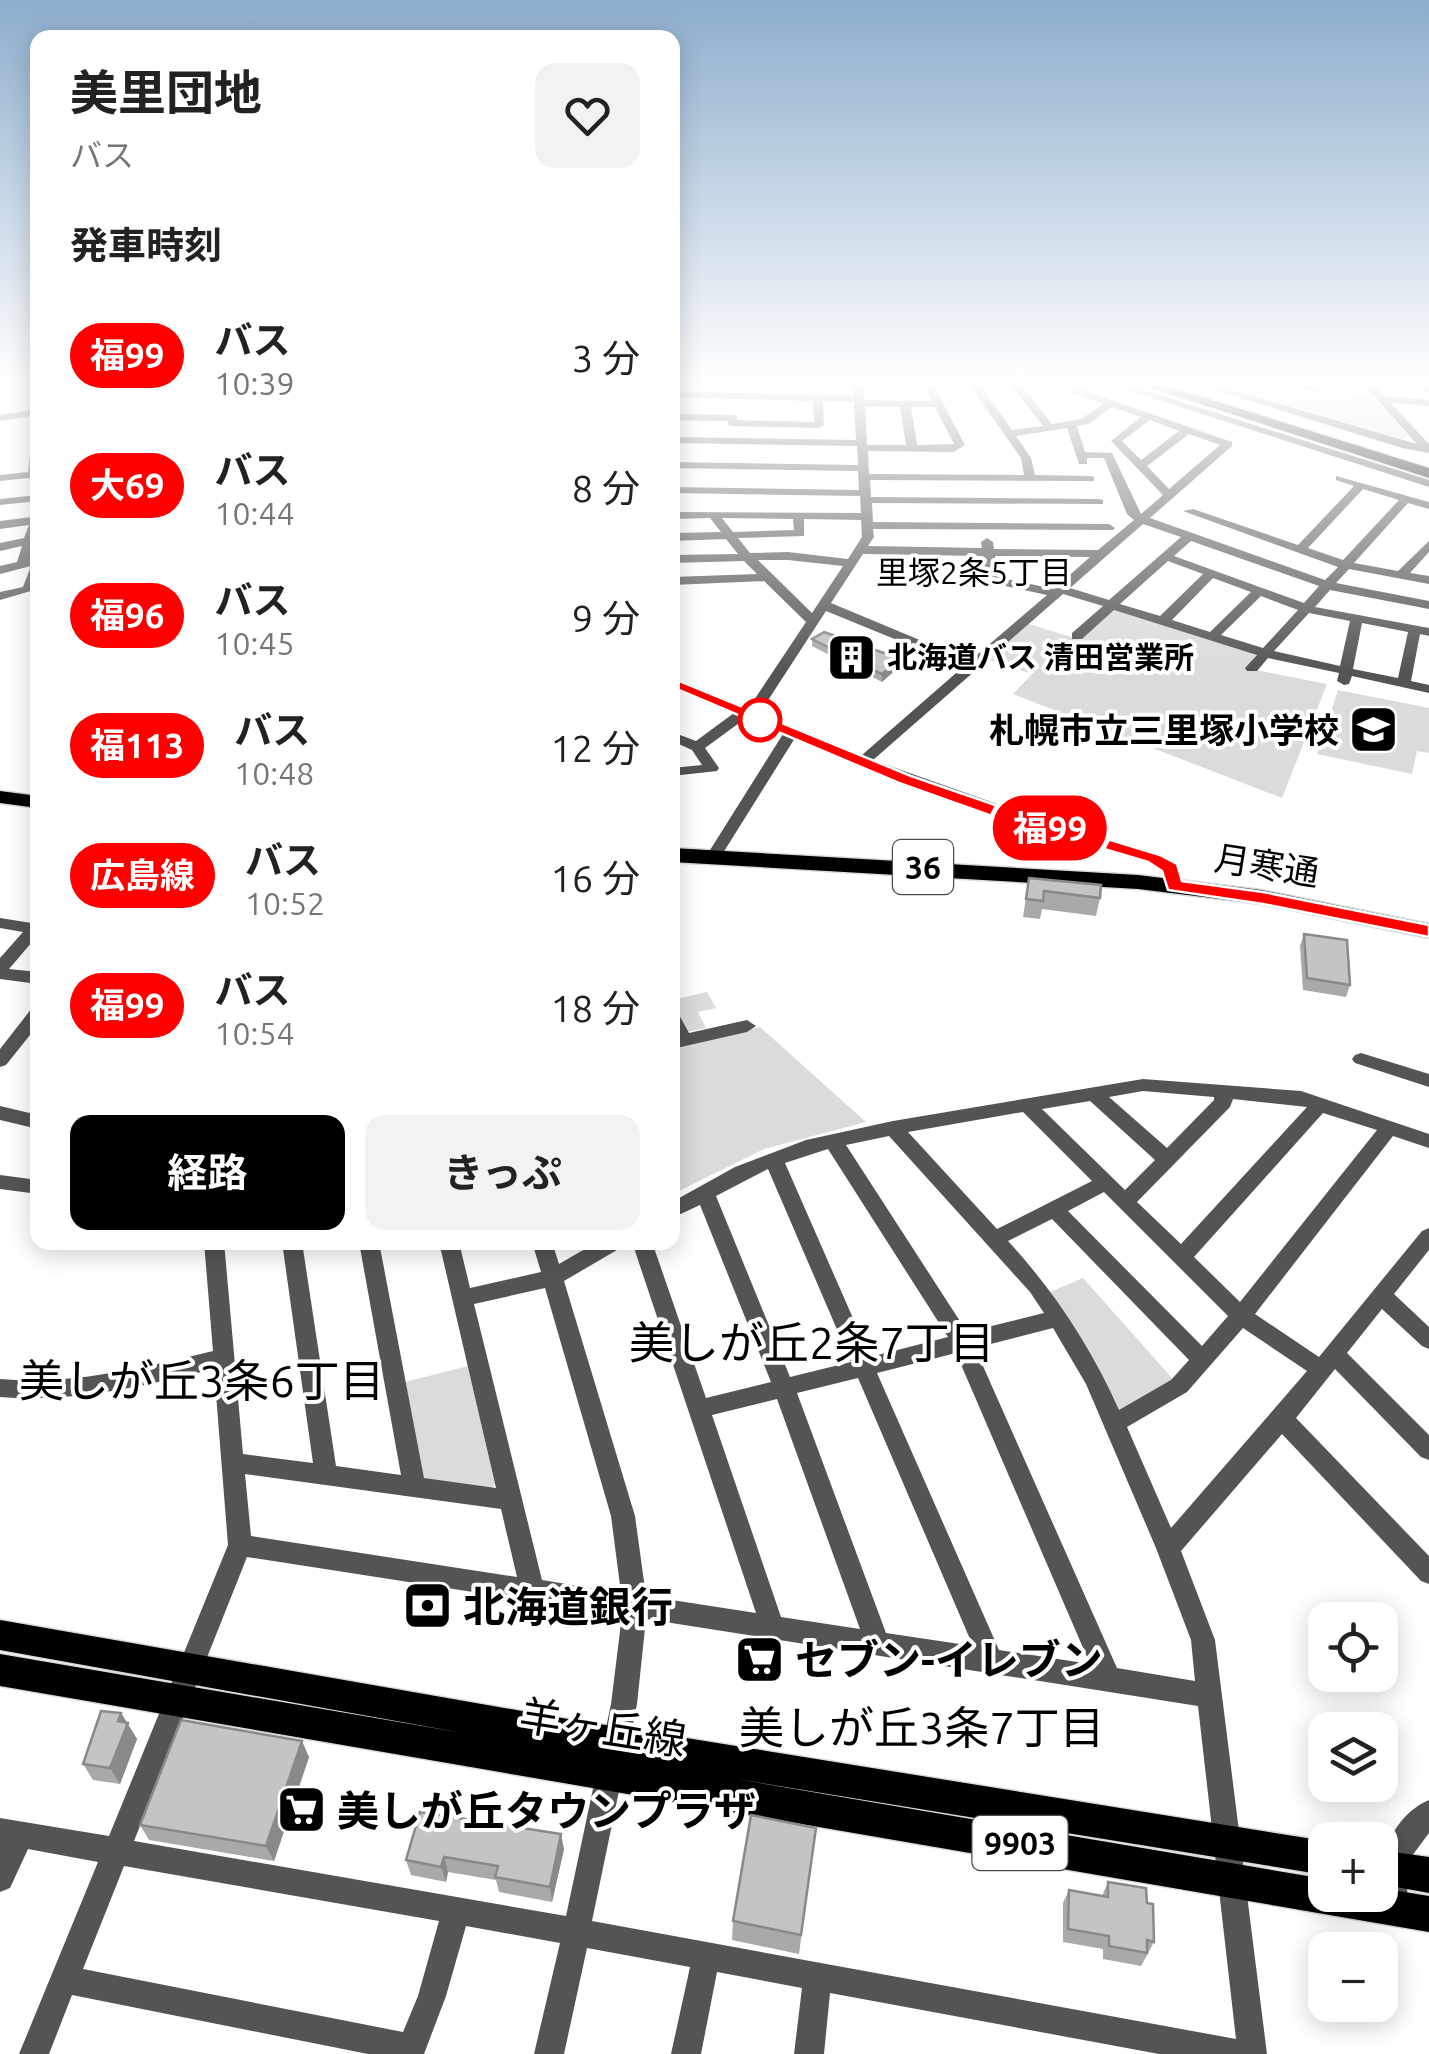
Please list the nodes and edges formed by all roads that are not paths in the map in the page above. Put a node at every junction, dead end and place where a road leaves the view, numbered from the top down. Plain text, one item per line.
1 (1090, 479) edge
2 (729, 480) edge
3 (865, 480) edge
4 (975, 480) edge
5 (1118, 480) edge
6 (1155, 480) edge
7 (1186, 480) edge
8 (1345, 480) edge
9 (1360, 485) junction
10 (680, 490) edge
11 (728, 491) junction
12 (1170, 494) junction
13 (866, 497) junction
14 (30, 499) edge
15 (1406, 499) junction
16 (980, 501) junction
17 (0, 502) edge
18 (1099, 502) junction
19 (1429, 506) edge
20 (713, 514) junction
21 (680, 516) edge
22 (798, 516) junction
23 (1142, 518) junction
24 (30, 519) edge
25 (867, 521) junction
26 (0, 525) edge
27 (984, 526) junction
28 (1170, 529) junction
29 (1115, 532) junction
30 (30, 535) edge
31 (730, 535) junction
32 (1189, 536) junction
33 (680, 537) edge
34 (28, 540) junction
35 (0, 546) edge
36 (1429, 546) edge
37 (862, 550) junction
38 (1300, 550) junction
39 (989, 552) junction
40 (1100, 554) junction
41 (746, 556) junction
42 (1167, 557) junction
43 (680, 558) edge
44 (852, 563) junction
45 (22, 564) junction
46 (30, 564) edge
47 (1346, 565) junction
48 (0, 570) edge
49 (1211, 573) junction
50 (1401, 575) junction
51 (766, 577) junction
52 (1429, 580) edge
53 (680, 581) edge
54 (30, 585) edge
55 (1330, 586) junction
56 (1058, 591) junction
57 (1259, 591) junction
58 (0, 596) edge
59 (1429, 604) edge
60 (824, 605) junction
61 (1112, 605) junction
62 (1308, 610) junction
63 (1357, 618) junction
64 (812, 620) junction
65 (1163, 621) junction
66 (1422, 630) edge
67 (1077, 636) dead end
68 (1214, 636) junction
69 (1268, 654) junction
70 (971, 666) junction
71 (1252, 668) dead end
72 (1344, 679) junction
73 (1404, 684) junction
74 (680, 685) edge
75 (1429, 689) edge
76 (748, 714) junction
77 (791, 732) junction
78 (680, 740) edge
79 (697, 747) junction
80 (862, 762) junction
81 (680, 771) edge
82 (0, 797) edge
83 (30, 801) edge
84 (680, 856) edge
85 (713, 858) junction
86 (1174, 886) junction
87 (0, 923) edge
88 (30, 928) edge
89 (1429, 931) edge
90 (30, 936) edge
91 (0, 970) edge
92 (30, 976) edge
93 (30, 1022) edge
94 (747, 1026) dead end
95 (680, 1041) edge
96 (1361, 1059) dead end
97 (0, 1061) edge
98 (1429, 1081) edge
99 (1222, 1092) junction
100 (1093, 1094) junction
101 (1318, 1103) junction
102 (1026, 1104) junction
103 (0, 1113) edge
104 (30, 1116) edge
105 (1390, 1127) junction
106 (893, 1128) junction
107 (1429, 1140) edge
108 (833, 1141) junction
109 (774, 1160) junction
110 (1168, 1160) junction
111 (0, 1182) edge
112 (1105, 1183) junction
113 (30, 1186) edge
114 (705, 1193) junction
115 (1126, 1202) junction
116 (680, 1207) edge
117 (1054, 1209) junction
118 (993, 1240) junction
119 (1425, 1249) edge
120 (215, 1250) edge
121 (293, 1250) edge
122 (370, 1250) edge
123 (451, 1250) edge
124 (544, 1250) edge
125 (601, 1250) edge
126 (645, 1250) edge
127 (1181, 1257) junction
128 (552, 1278) junction
129 (1382, 1295) junction
130 (464, 1298) junction
131 (1241, 1316) junction
132 (1058, 1318) junction
133 (1429, 1340) edge
134 (962, 1342) junction
135 (222, 1358) junction
136 (1202, 1360) junction
137 (1328, 1362) junction
138 (865, 1367) junction
139 (0, 1388) edge
140 (784, 1388) junction
141 (700, 1410) junction
142 (1282, 1419) junction
143 (1114, 1424) junction
144 (1429, 1450) edge
145 (232, 1462) junction
146 (326, 1474) junction
147 (414, 1486) junction
148 (510, 1500) junction
149 (240, 1544) junction
150 (1168, 1548) junction
151 (1429, 1573) edge
152 (532, 1589) junction
153 (635, 1606) junction
154 (773, 1628) junction
155 (0, 1635) edge
156 (878, 1644) junction
157 (992, 1662) junction
158 (192, 1667) junction
159 (0, 1670) edge
160 (1110, 1680) junction
161 (1209, 1695) junction
162 (179, 1701) junction
163 (614, 1758) junction
164 (1429, 1813) edge
165 (10, 1833) edge
166 (1226, 1841) junction
167 (1398, 1849) edge
168 (119, 1851) junction
169 (1308, 1855) edge
170 (1398, 1870) edge
171 (1429, 1876) edge
172 (0, 1878) edge
173 (1229, 1880) junction
174 (1308, 1893) edge
175 (1398, 1909) edge
176 (456, 1910) junction
177 (1429, 1914) edge
178 (578, 1932) junction
179 (706, 1956) junction
180 (817, 1977) junction
181 (66, 1980) junction
182 (411, 2051) edge
183 (34, 2054) edge
184 (548, 2054) edge
185 (686, 2054) edge
186 (809, 2054) edge
187 (1238, 2054) edge
188 (1252, 2054) edge

1 - 18 street
2 - 11 street
3 - 13 street
4 - 16 street
5 - 23 street
6 - 12 street
7 - 12 street
8 - 9 street
9 - 15 street
9 - 38 street
10 - 11 street
11 - 13 street
12 - 23 street
13 - 16 street
13 - 25 street
14 - 17 street
15 - 19 street
15 - 47 street
16 - 18 street
16 - 27 street
18 - 29 street
20 - 21 street
20 - 22 street
20 - 31 street
22 - 25 street
22 - 31 street
23 - 28 street
23 - 29 street
24 - 26 street
25 - 27 street
25 - 37 street
27 - 29 street
27 - 39 street
28 - 32 street
28 - 38 street
29 - 40 street
30 - 34 street
31 - 33 street
31 - 41 street
32 - 42 street
32 - 55 street
34 - 35 street
34 - 45 street
36 - 50 street
37 - 39 street
37 - 44 street
38 - 47 street
39 - 40 street
39 - 56 street
40 - 56 street
41 - 43 street
41 - 44 street
41 - 51 street
42 - 49 street
42 - 61 street
44 - 60 street
45 - 46 street
45 - 48 street
47 - 50 street
47 - 55 street
49 - 57 street
49 - 65 street
50 - 52 street
51 - 53 street
51 - 64 street
54 - 58 street
55 - 59 street
55 - 62 street
56 - 61 street
56 - 70 street
57 - 62 street
57 - 68 street
60 - 64 street
60 - 70 street
61 - 65 street
61 - 67 street
62 - 63 street
62 - 69 street
63 - 66 street
63 - 72 street
64 - 76 street
65 - 68 street
66 - 73 street
68 - 69 street
69 - 71 street
69 - 72 street
70 - 80 street
72 - 73 street
73 - 75 street
74 - 76 street
76 - 77 street
76 - 79 street
77 - 80 street
77 - 85 street
78 - 79 street
79 - 81 street
80 - 86 street
82 - 83 highway
84 - 85 highway, 月寒通 / 36
85 - 86 highway, 月寒通 / 36
86 - 89 highway, 月寒通 / 36
87 - 88 street
90 - 91 street
91 - 92 street
93 - 97 street
94 - 95 street
96 - 98 street
99 - 100 street
99 - 101 street
99 - 110 street
100 - 102 street
100 - 110 street
101 - 105 street
101 - 127 street
102 - 106 street
102 - 112 street
103 - 104 street
105 - 107 street
105 - 131 street
106 - 108 street
106 - 118 street
108 - 109 street
108 - 134 street
109 - 114 street
109 - 138 street
110 - 115 street
111 - 113 street
112 - 115 street
112 - 117 street
114 - 116 street
114 - 140 street
115 - 127 street
117 - 118 street
117 - 136 street
118 - 132 street
119 - 129 street
120 - 135 street
121 - 146 street
122 - 147 street
123 - 130 street
124 - 128 street
125 - 128 street
126 - 141 street
127 - 131 street
128 - 130 street
128 - 153 street
129 - 133 street
129 - 137 street
130 - 148 street
131 - 136 street
131 - 137 street
132 - 134 street
132 - 143 street
134 - 138 street
134 - 160 street
135 - 139 street
135 - 145 street
136 - 143 street
137 - 142 street
137 - 144 street
138 - 140 street
138 - 157 street
140 - 141 street
140 - 156 street
141 - 154 street
142 - 150 street
142 - 151 street
143 - 150 street
145 - 146 street
145 - 149 street
146 - 147 street
147 - 148 street
148 - 152 street
149 - 152 street
149 - 158 street
150 - 161 street
152 - 153 street
153 - 154 street
153 - 163 street
154 - 156 street
155 - 158 main road, 羊ヶ丘線 / 9903
156 - 157 street
157 - 160 street
158 - 162 street
158 - 163 main road, 羊ヶ丘線 / 9903
159 - 162 main road, 羊ヶ丘線 / 9903
160 - 161 street
161 - 166 street
162 - 163 main road, 羊ヶ丘線 / 9903
162 - 168 street
163 - 166 main road, 羊ヶ丘線 / 9903
163 - 173 main road, 羊ヶ丘線 / 9903
163 - 178 street
164 - 167 street
165 - 168 street
165 - 172 street
166 - 169 main road, 羊ヶ丘線 / 9903
166 - 173 street
168 - 176 street
168 - 181 street
170 - 171 main road
173 - 174 main road, 羊ヶ丘線 / 9903
173 - 188 street
175 - 177 main road, 羊ヶ丘線 / 9903
176 - 178 street
176 - 182 street
178 - 179 street
178 - 184 street
179 - 180 street
179 - 185 street
180 - 186 street
180 - 187 street
181 - 182 street
181 - 183 street

